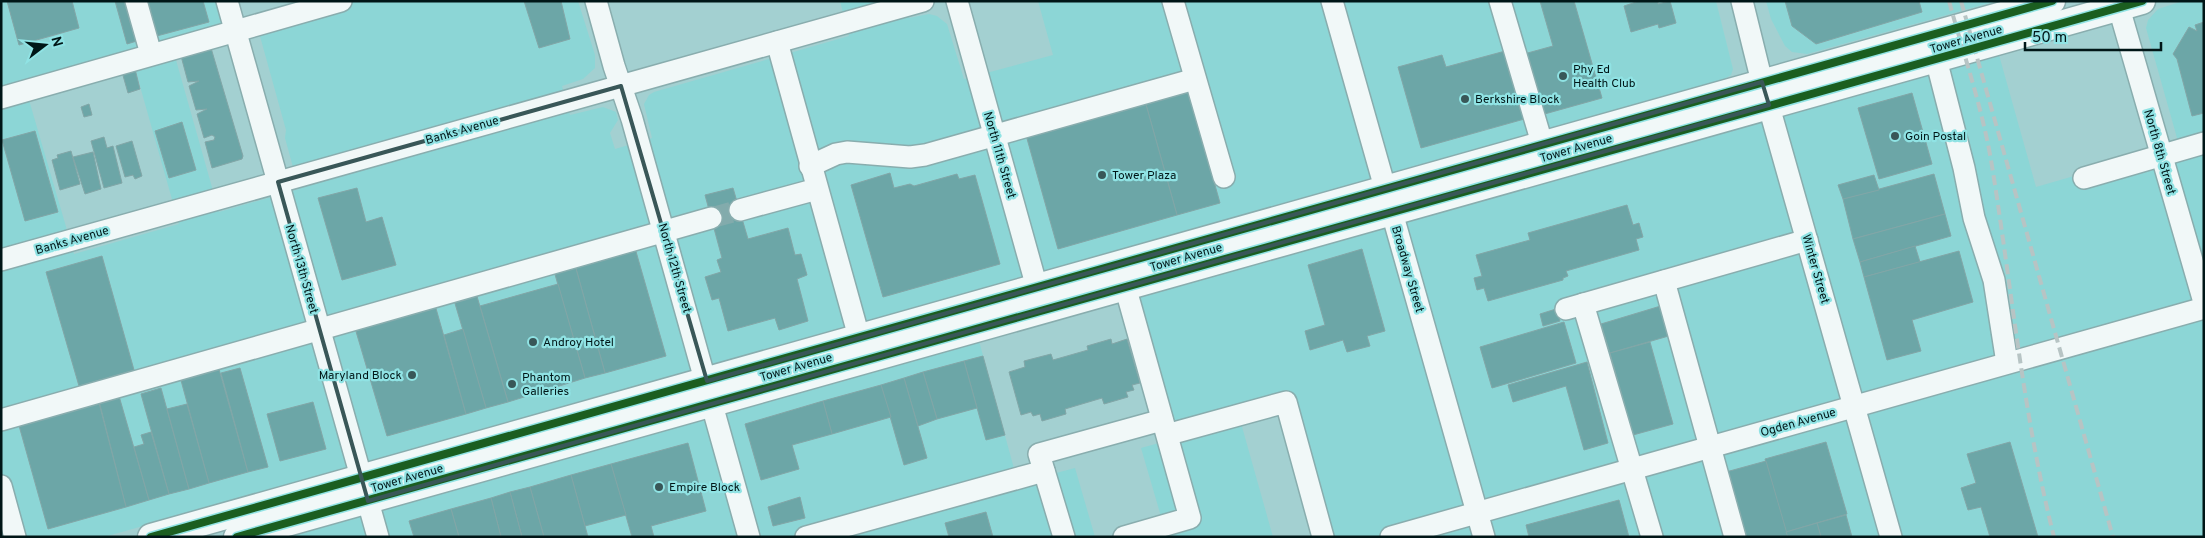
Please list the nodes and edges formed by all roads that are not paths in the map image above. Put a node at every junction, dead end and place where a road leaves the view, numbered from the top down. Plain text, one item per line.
1 (136, 1) edge
2 (227, 1) edge
3 (341, 1) edge
4 (596, 1) edge
5 (923, 1) edge
6 (957, 1) edge
7 (1173, 1) edge
8 (1332, 1) edge
9 (1500, 1) edge
10 (1742, 1) edge
11 (2052, 1) edge
12 (2126, 3) edge
13 (235, 30) junction
14 (777, 42) junction
15 (151, 54) junction
16 (1936, 60) junction
17 (1195, 79) junction
18 (621, 86) junction
19 (1766, 93) junction
20 (1, 98) edge
21 (995, 136) junction
22 (2204, 143) edge
23 (1542, 144) junction
24 (2161, 155) junction
25 (810, 166) junction
26 (1224, 177) dead end
27 (2084, 178) dead end
28 (278, 182) junction
29 (817, 189) junction
30 (1389, 201) junction
31 (740, 210) tunnel mouth
32 (711, 218) tunnel mouth
33 (664, 231) junction
34 (1807, 240) junction
35 (1, 260) edge
36 (1664, 281) junction
37 (1125, 286) junction
38 (1040, 298) junction
39 (2204, 302) edge
40 (2204, 308) edge
41 (320, 329) junction
42 (859, 337) junction
43 (2007, 363) junction
44 (710, 392) junction
45 (1854, 406) junction
46 (1, 420) edge
47 (1170, 426) junction
48 (1710, 447) junction
49 (1632, 469) junction
50 (1044, 471) junction
51 (1, 486) edge
52 (365, 489) junction
53 (1477, 513) junction
54 (15, 537) edge
55 (150, 537) edge
56 (237, 537) edge
57 (378, 537) edge
58 (749, 537) edge
59 (806, 537) edge
60 (1064, 537) edge
61 (1124, 537) edge
62 (1323, 537) edge
63 (1392, 537) edge
64 (1484, 537) edge
65 (1652, 537) edge
66 (1734, 537) edge
67 (1891, 537) edge

1 - 15 street
2 - 13 street, North 13th Street
3 - 13 street
4 - 18 street, North 12th Street
5 - 14 street, Banks Avenue
6 - 21 street, North 11th Street
7 - 17 street
8 - 30 street, Broadway Street
9 - 23 street
10 - 19 street, Winter Street
11 - 19 main road, Tower Avenue
12 - 16 main road, Tower Avenue
12 - 24 street, North 8th Street
13 - 15 street
13 - 28 street, North 13th Street
14 - 18 street, Banks Avenue
14 - 25 street
15 - 20 street
16 - 19 main road, Tower Avenue
16 - 43 street
17 - 21 street
17 - 26 street
18 - 28 street, Banks Avenue
18 - 33 street, North 12th Street
19 - 23 main road, Tower Avenue
19 - 30 main road, Tower Avenue
19 - 34 street, Winter Street
21 - 25 street
21 - 38 street, North 11th Street
22 - 24 street
23 - 30 main road, Tower Avenue
24 - 27 street
24 - 39 street, North 8th Street
25 - 29 street
28 - 35 street, Banks Avenue
28 - 41 street, North 13th Street
29 - 31 street
29 - 42 street
30 - 37 main road, Tower Avenue
30 - 38 main road, Tower Avenue
30 - 53 street, Broadway Street
32 - 33 street
33 - 41 street
33 - 44 street, North 12th Street
34 - 36 street
34 - 45 street, Winter Street
36 - 48 street
36 - 49 street
37 - 38 main road, Tower Avenue
37 - 47 street
38 - 42 main road, Tower Avenue
38 - 44 main road, Tower Avenue
40 - 43 street, Ogden Avenue
41 - 46 street
41 - 52 street, North 13th Street
42 - 44 main road, Tower Avenue
43 - 45 street, Ogden Avenue
44 - 52 main road, Tower Avenue
44 - 58 street, North 12th Street
45 - 48 street, Ogden Avenue
45 - 67 street, Winter Street
47 - 50 street
47 - 61 street
47 - 62 street
48 - 49 street, Ogden Avenue
48 - 66 street
49 - 53 street, Ogden Avenue
49 - 65 street
50 - 59 street
50 - 60 street
51 - 54 street
52 - 55 main road, Tower Avenue
52 - 56 main road, Tower Avenue
52 - 57 street, North 13th Street
53 - 63 street, Ogden Avenue
53 - 64 street, Broadway Street

